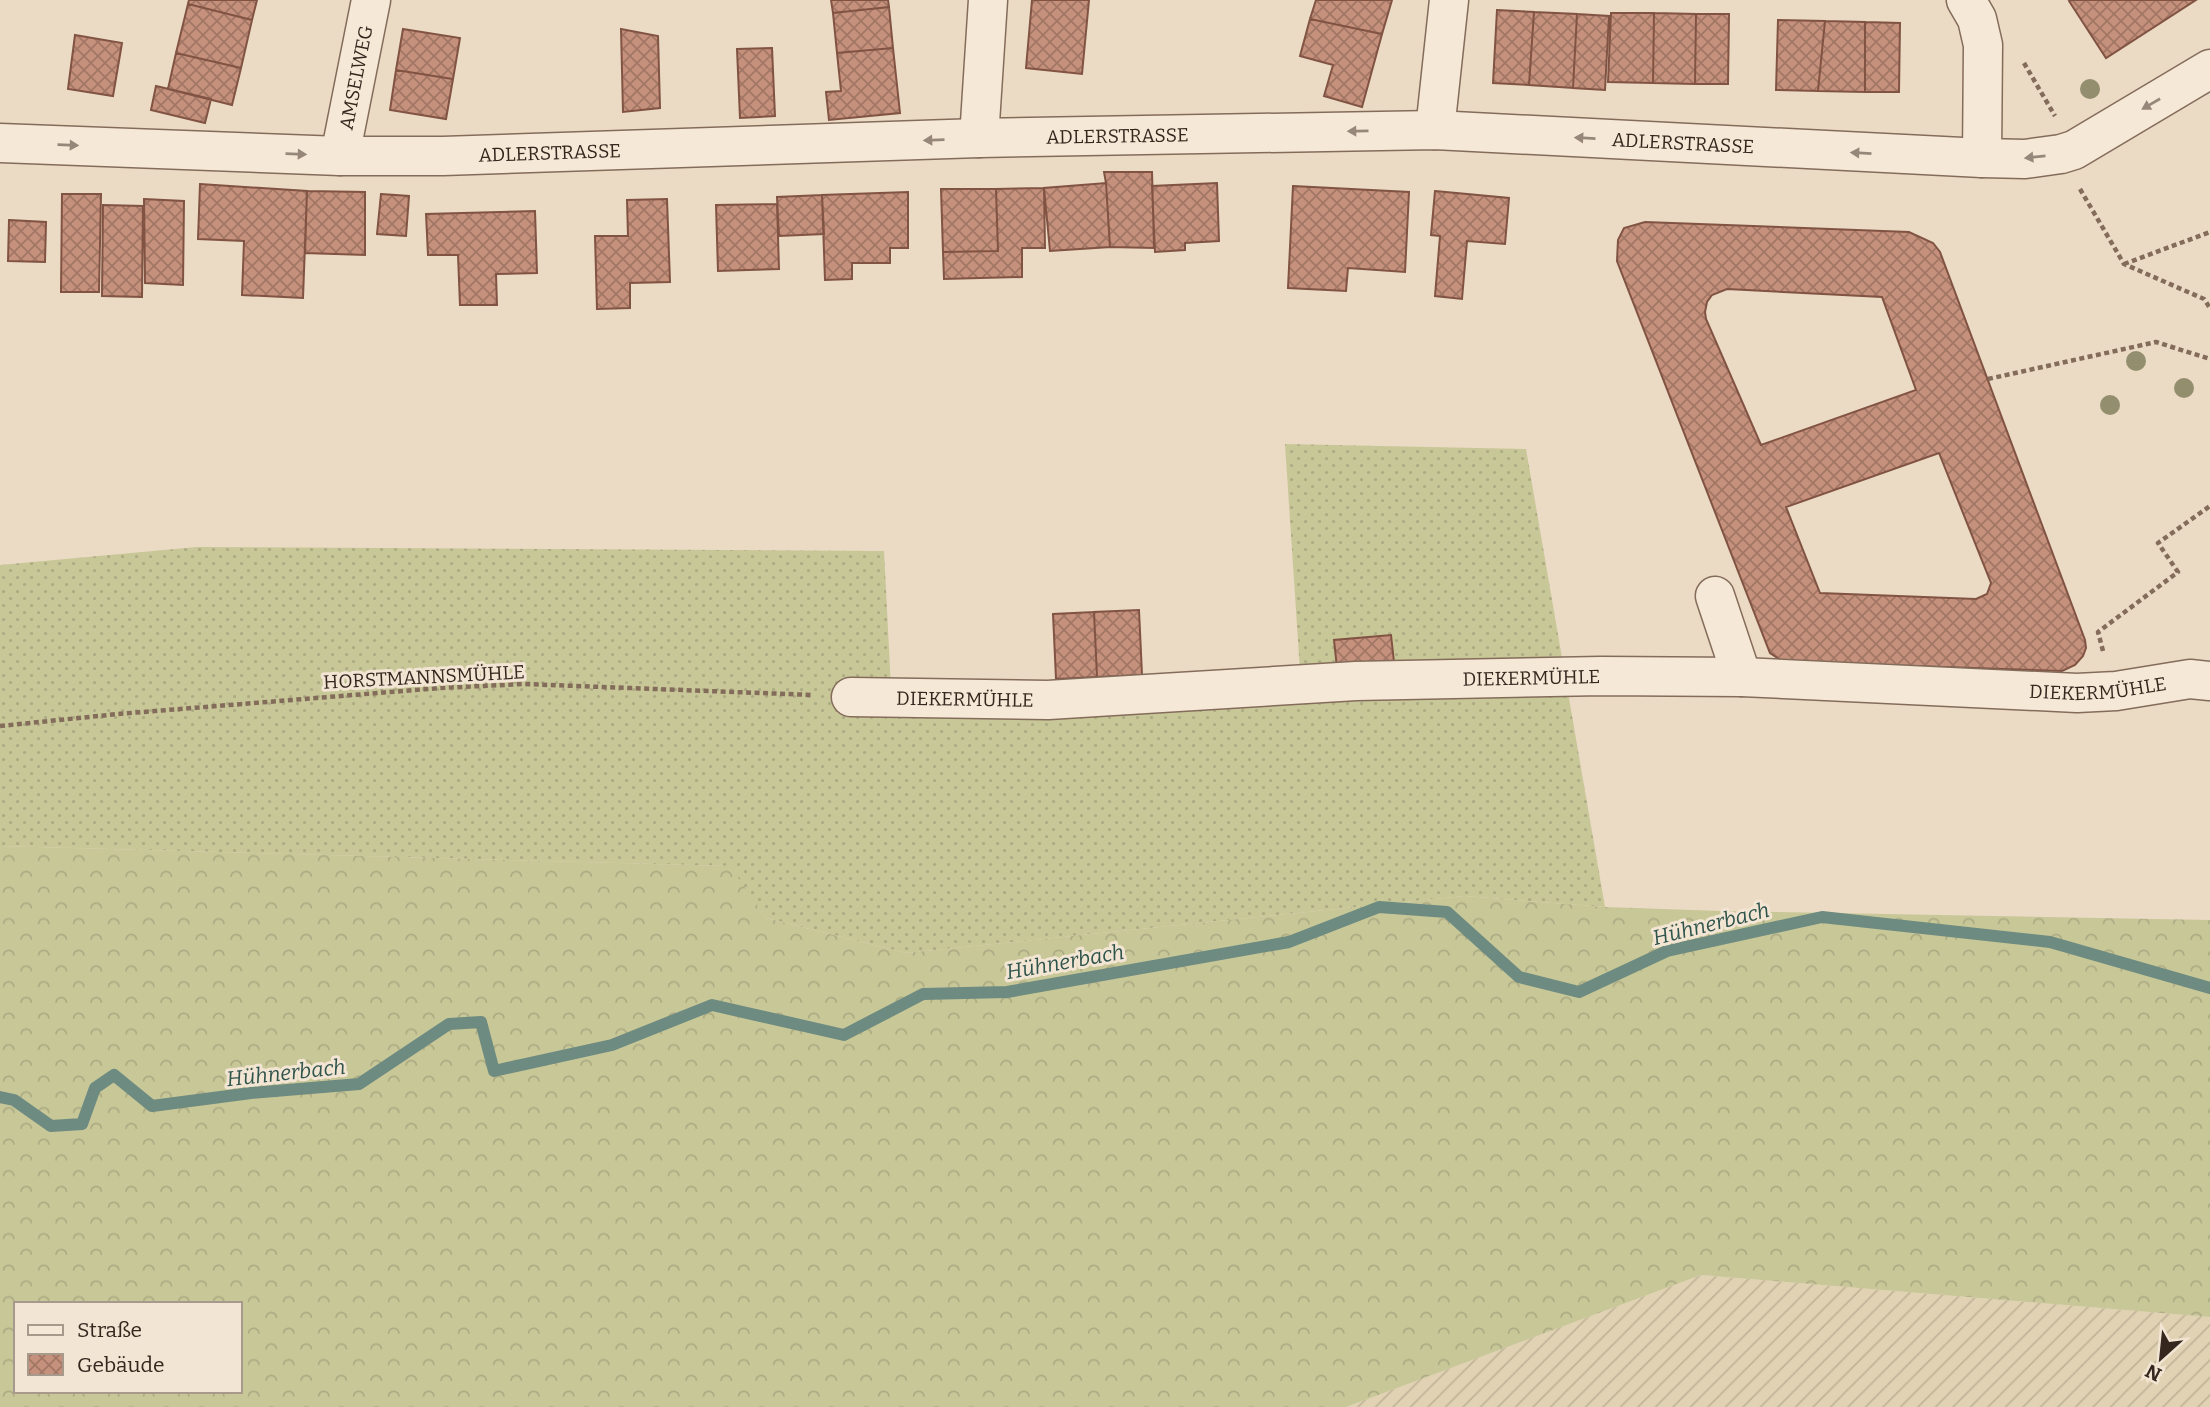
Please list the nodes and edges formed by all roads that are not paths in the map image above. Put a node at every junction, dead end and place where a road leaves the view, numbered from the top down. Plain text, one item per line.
1 (372, 0) edge
2 (988, 0) edge
3 (1449, 0) edge
4 (1972, 10) edge
5 (2210, 69) edge
6 (1434, 130) junction
7 (979, 138) junction
8 (0, 142) edge
9 (340, 156) junction
10 (1982, 158) junction
11 (1715, 596) dead end
12 (1742, 677) junction
13 (2210, 681) edge
14 (851, 697) road end

1 - 9 street, AMSELWEG
2 - 7 street
3 - 6 street
4 - 10 street
5 -> 10 street, ADLERSTRASSE
6 -> 7 street, ADLERSTRASSE
10 -> 6 street, ADLERSTRASSE
7 -> 9 street, ADLERSTRASSE
8 -> 9 street, ADLERSTRASSE
11 - 12 street
12 - 13 street, DIEKERMÜHLE
12 - 14 street, DIEKERMÜHLE

